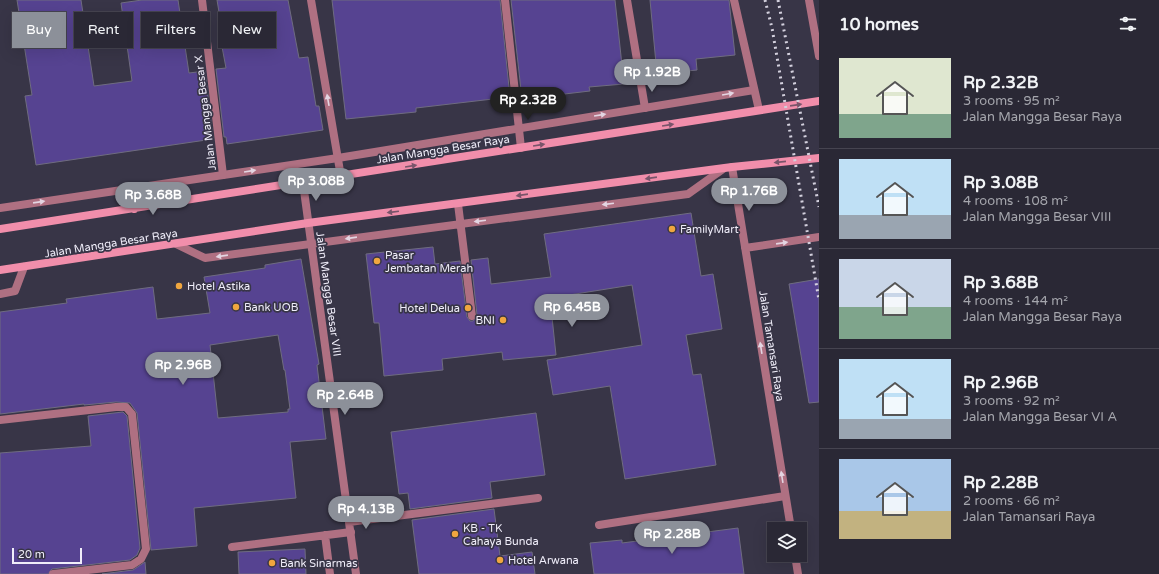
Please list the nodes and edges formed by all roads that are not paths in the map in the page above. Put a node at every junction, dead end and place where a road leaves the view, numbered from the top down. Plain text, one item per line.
1 (202, 0) edge
2 (311, 0) edge
3 (505, 0) edge
4 (627, 0) edge
5 (734, 0) edge
6 (809, 0) edge
7 (819, 56) edge
8 (754, 90) junction
9 (819, 101) edge
10 (645, 108) junction
11 (759, 110) junction
12 (519, 128) junction
13 (521, 148) junction
14 (338, 158) junction
15 (819, 158) edge
16 (732, 167) junction
17 (723, 169) junction
18 (223, 175) junction
19 (341, 177) junction
20 (303, 183) junction
21 (131, 189) junction
22 (458, 204) junction
23 (0, 208) edge
24 (134, 209) junction
25 (308, 223) junction
26 (460, 224) junction
27 (0, 229) edge
28 (819, 237) edge
29 (176, 244) junction
30 (311, 244) junction
31 (745, 248) junction
32 (24, 267) junction
33 (0, 270) edge
34 (0, 294) edge
35 (472, 316) dead end
36 (0, 420) edge
37 (785, 496) junction
38 (538, 498) dead end
39 (349, 522) junction
40 (790, 522) edge
41 (599, 525) dead end
42 (351, 532) junction
43 (325, 535) junction
44 (232, 547) dead end
45 (796, 562) edge
46 (53, 574) edge
47 (330, 574) edge
48 (356, 574) edge
49 (798, 574) edge

1 - 18 street, Jalan Mangga Besar X
14 -> 2 street
3 - 12 street
4 - 10 street
5 - 8 street
6 - 7 street
10 -> 8 street
8 - 11 street
11 -> 9 main road, Jalan Mangga Besar Raya
12 -> 10 street
13 -> 11 main road, Jalan Mangga Besar Raya
12 - 13 street
12 - 14 street
19 -> 13 main road, Jalan Mangga Besar Raya
18 -> 14 street
14 - 19 street
15 -> 16 main road, Jalan Mangga Besar Raya
16 - 17 main road, Jalan Mangga Besar Raya
16 - 31 street, Jalan Tamansari Raya
17 -> 22 main road, Jalan Mangga Besar Raya
17 -> 26 street
18 - 21 street
19 - 20 main road, Jalan Mangga Besar Raya
20 - 24 main road, Jalan Mangga Besar Raya
20 - 25 street, Jalan Mangga Besar VIII
23 -> 21 street
21 - 24 main road
22 -> 25 main road, Jalan Mangga Besar Raya
22 - 26 street
24 - 27 main road, Jalan Mangga Besar Raya
25 - 29 main road, Jalan Mangga Besar Raya
25 - 30 street, Jalan Mangga Besar VIII
26 -> 30 street
26 - 35 street
31 -> 28 street
30 -> 29 street
29 - 32 main road, Jalan Mangga Besar Raya
30 - 39 street, Jalan Mangga Besar VIII
37 -> 31 street, Jalan Tamansari Raya
32 - 33 main road, Jalan Mangga Besar Raya
32 - 34 street
36 - 46 street
37 - 40 street, Jalan Tamansari Raya
37 - 41 street
38 - 39 street
39 - 42 street, Jalan Mangga Besar VIII
42 - 43 street
42 - 48 street, Jalan Mangga Besar VIII
43 - 44 street
43 - 47 street
45 - 49 street

